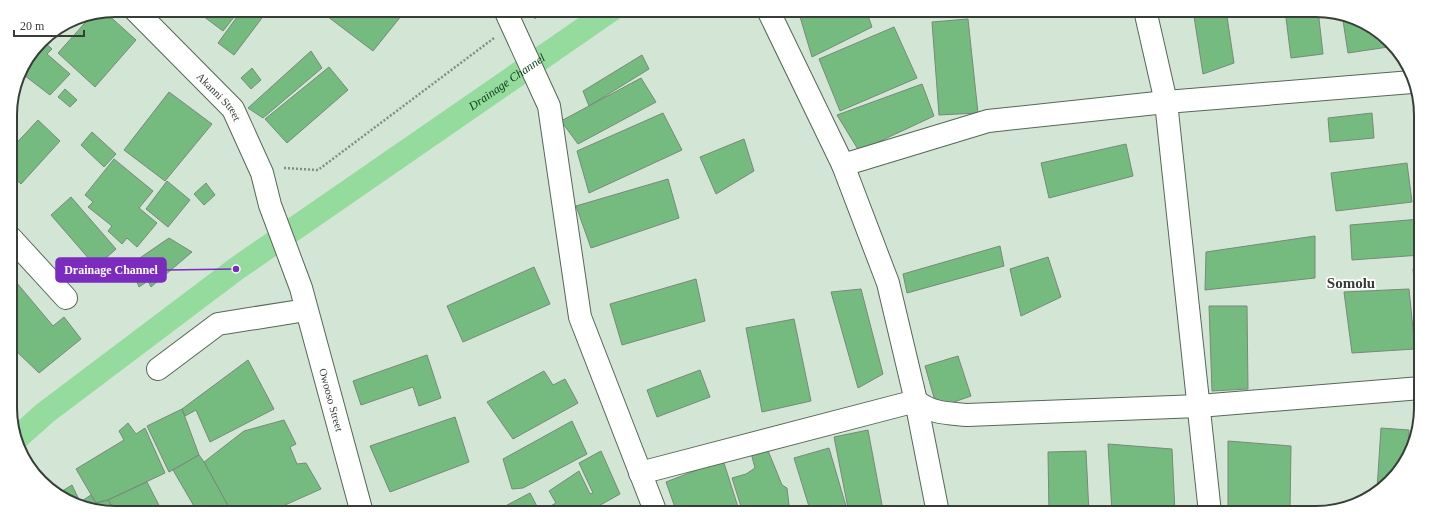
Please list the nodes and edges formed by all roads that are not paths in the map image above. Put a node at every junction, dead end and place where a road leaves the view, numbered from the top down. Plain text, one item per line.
1 (142, 17) edge
2 (771, 17) edge
3 (1147, 17) edge
4 (512, 25) edge
5 (1409, 82) edge
6 (1166, 102) junction
7 (843, 165) junction
8 (17, 245) edge
9 (300, 288) joint
10 (66, 298) dead end
11 (306, 310) junction
12 (158, 369) dead end
13 (1414, 389) edge
14 (916, 401) junction
15 (1199, 406) junction
16 (640, 473) junction
17 (360, 506) edge
18 (653, 506) edge
19 (937, 506) edge
20 (1209, 506) edge

1 - 9 street, Akanni Street
2 - 7 street
3 - 6 street
4 - 16 street
5 - 6 street
6 - 7 street
6 - 15 street
7 - 14 street
8 - 10 street
9 - 11 street, Owooso Street
11 - 12 street
11 - 17 street, Owooso Street
13 - 15 street
14 - 15 street
14 - 16 street
14 - 19 street
15 - 20 street
16 - 18 street

